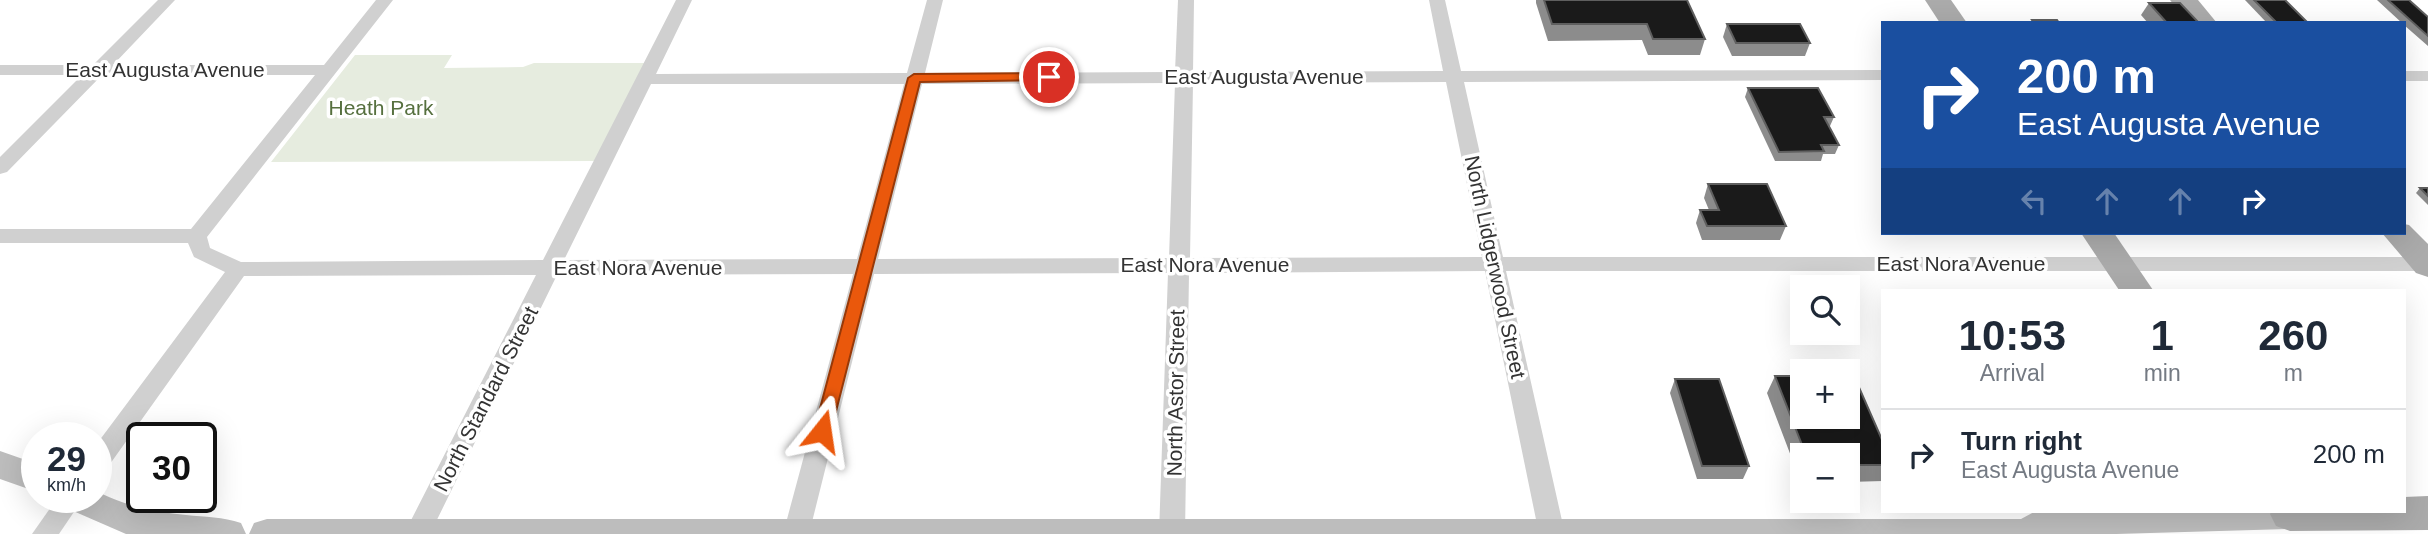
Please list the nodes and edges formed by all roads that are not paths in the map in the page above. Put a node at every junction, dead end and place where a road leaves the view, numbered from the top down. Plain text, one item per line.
1 (167, 0) edge
2 (385, 0) edge
3 (684, 0) edge
4 (935, 0) edge
5 (1186, 0) edge
6 (1437, 0) edge
7 (1938, 0) edge
8 (2183, 0) edge
9 (1953, 21) edge
10 (2202, 21) edge
11 (0, 70) edge
12 (98, 70) junction
13 (330, 70) junction
14 (1881, 75) edge
15 (1453, 76) junction
16 (2406, 76) edge
17 (2428, 76) edge
18 (1184, 77) junction
19 (914, 78) junction
20 (645, 79) junction
21 (0, 168) edge
22 (2098, 235) edge
23 (2400, 235) edge
24 (0, 236) edge
25 (197, 236) junction
26 (1494, 264) junction
27 (1178, 265) junction
28 (2427, 265) edge
29 (865, 267) junction
30 (552, 268) junction
31 (238, 269) junction
32 (2128, 277) edge
33 (112, 442) edge
34 (0, 466) edge
35 (21, 473) edge
36 (61, 513) edge
37 (103, 513) edge
38 (2428, 513) edge
39 (2295, 519) edge
40 (796, 533) edge
41 (1172, 533) edge
42 (1552, 533) edge
43 (2031, 533) edge
44 (45, 534) edge
45 (228, 534) edge
46 (267, 534) edge
47 (417, 534) edge

1 - 12 street
2 - 13 street
3 - 20 street, North Standard Street
4 - 19 street
5 - 18 street, North Astor Street
6 - 15 street, North Lidgerwood Street
7 - 9 main road
8 - 10 main road
11 - 12 street, East Augusta Avenue
12 - 13 street, East Augusta Avenue
12 - 21 street
13 - 25 street
14 - 15 street, East Augusta Avenue
15 - 18 street, East Augusta Avenue
15 - 26 street, North Lidgerwood Street
16 - 17 street
18 - 19 street, East Augusta Avenue
18 - 27 street, North Astor Street
19 - 20 street, East Augusta Avenue
19 - 29 street
20 - 30 street, North Standard Street
22 - 32 main road
23 - 28 main road
24 - 25 street
25 - 31 street, East Nora Avenue
26 - 27 street, East Nora Avenue
26 - 32 street, East Nora Avenue
26 - 42 street, North Lidgerwood Street
27 - 29 street, East Nora Avenue
27 - 41 street, North Astor Street
28 - 32 street, East Nora Avenue
29 - 30 street, East Nora Avenue
29 - 40 street
30 - 31 street, East Nora Avenue
30 - 47 street, North Standard Street
31 - 33 street
34 - 35 main road
36 - 44 street
37 - 45 main road
38 - 39 main road
39 - 43 main road
40 - 41 main road
40 - 47 main road
41 - 42 main road
42 - 43 main road
46 - 47 main road

